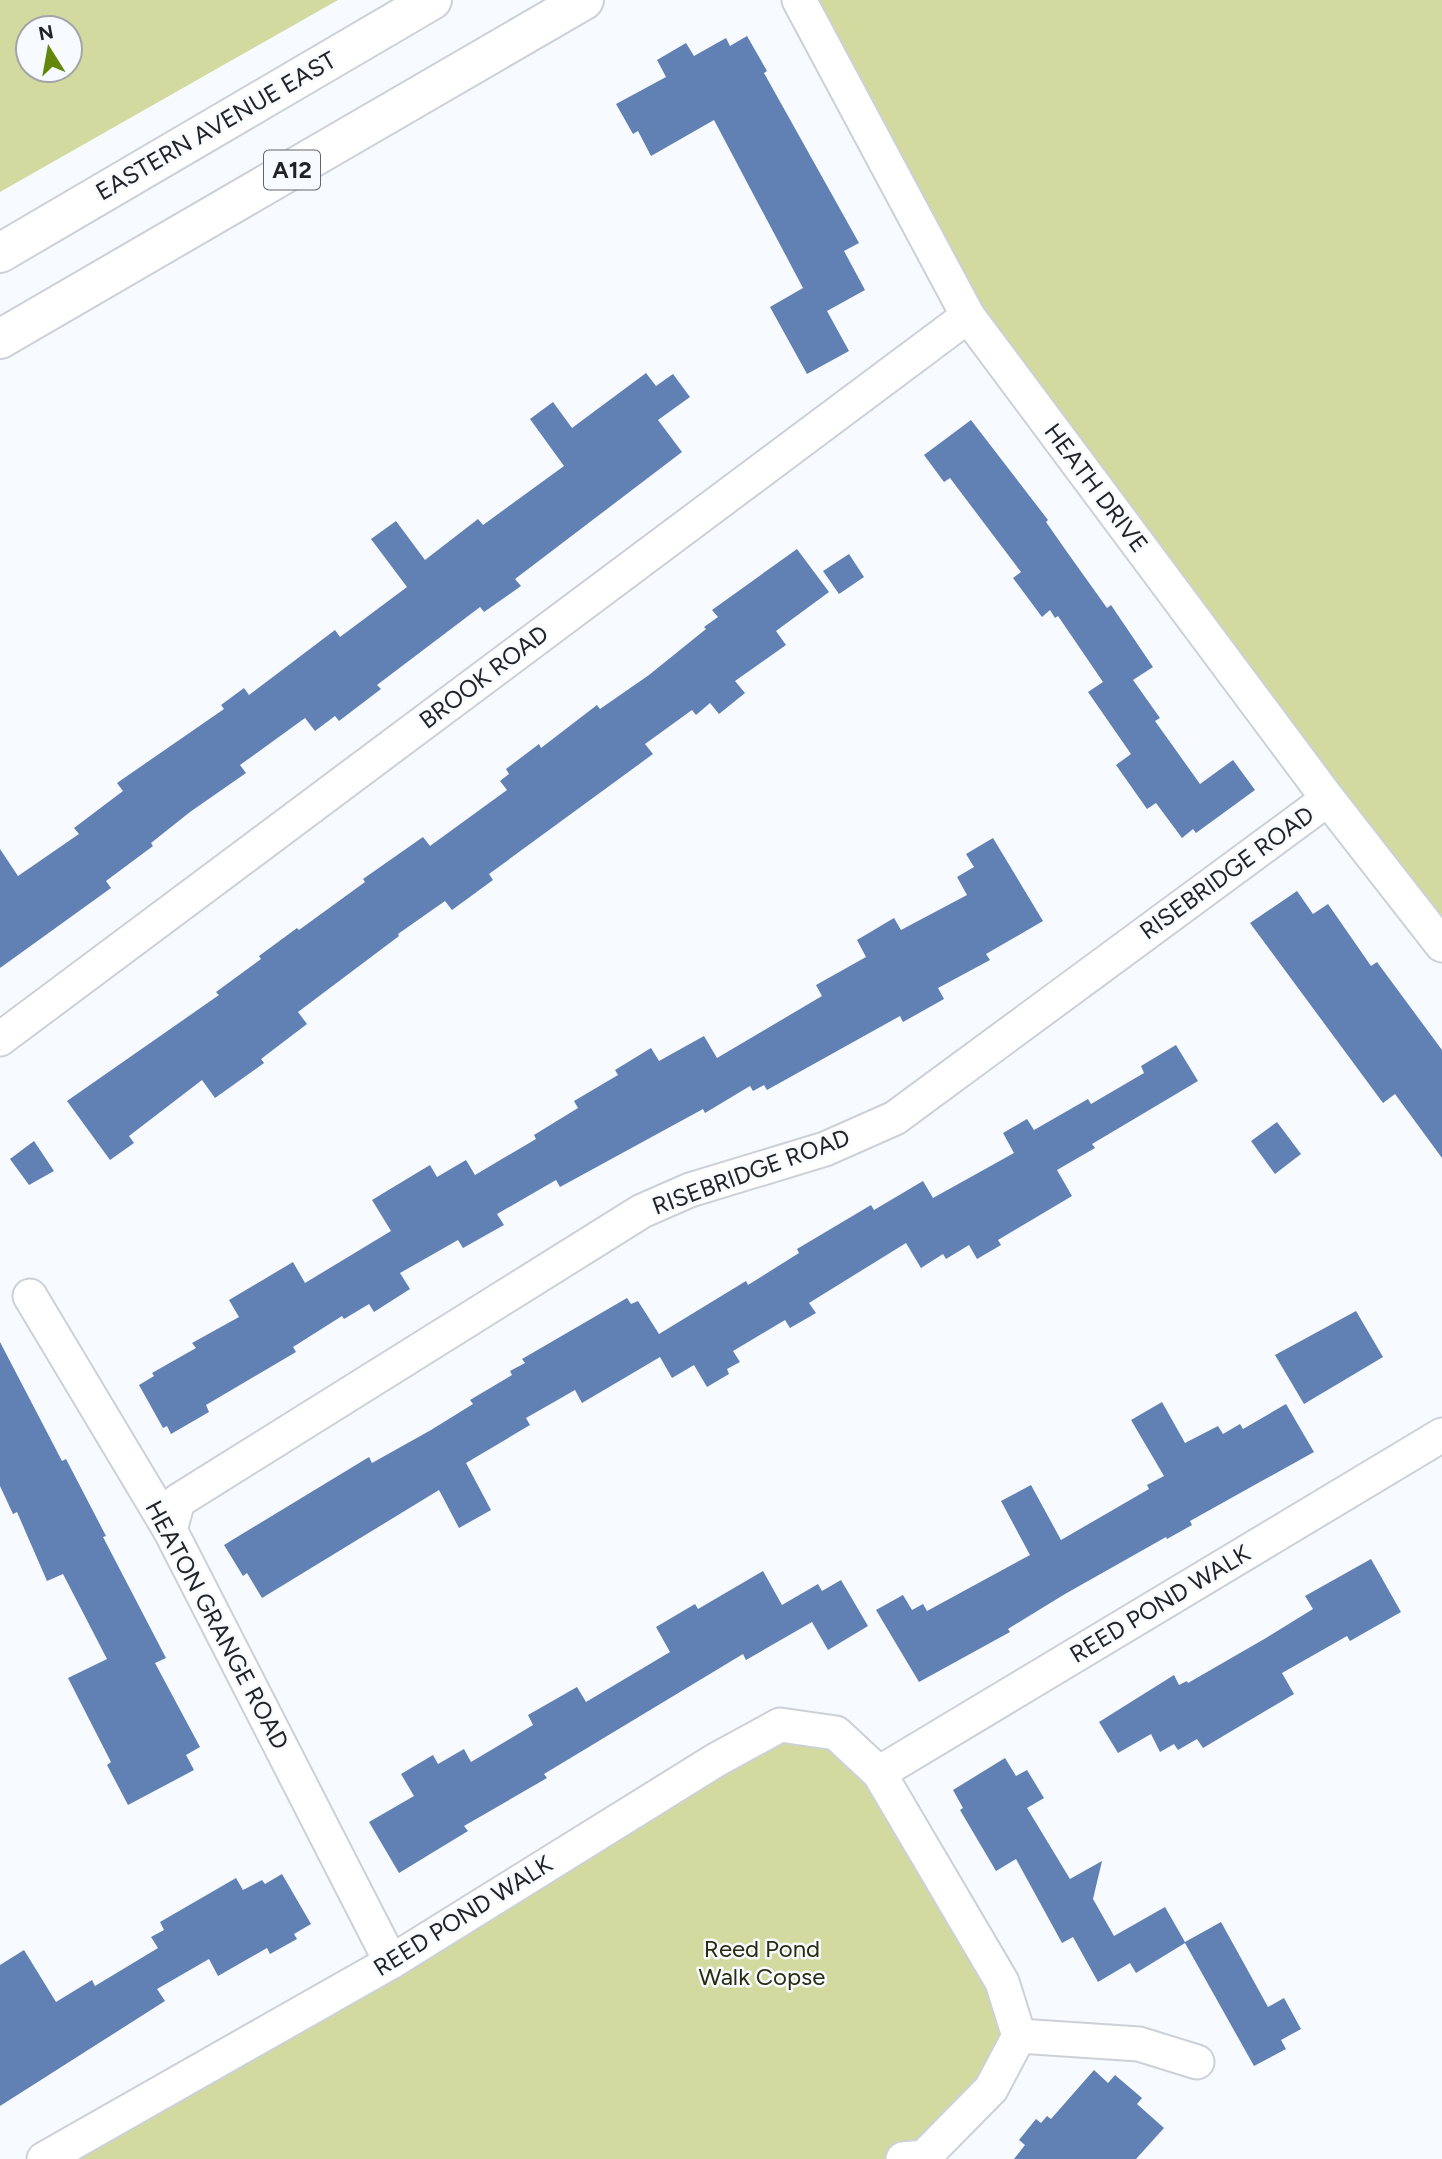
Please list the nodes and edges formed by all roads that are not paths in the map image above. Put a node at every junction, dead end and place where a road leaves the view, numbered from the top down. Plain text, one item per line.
1 (432, 0) edge
2 (584, 0) edge
3 (799, 0) edge
4 (0, 253) edge
5 (968, 316) junction
6 (0, 340) edge
7 (1328, 799) junction
8 (1442, 945) edge
9 (0, 1039) edge
10 (30, 1296) dead end
11 (1442, 1434) edge
12 (170, 1530) junction
13 (878, 1773) junction
14 (391, 1962) junction
15 (1019, 2036) junction
16 (1197, 2062) dead end
17 (44, 2159) edge
18 (903, 2159) edge

1 - 4 highway, EASTERN AVENUE EAST
2 - 6 highway, A12
3 - 5 street, HEATH DRIVE
5 - 7 street, HEATH DRIVE
5 - 9 street, BROOK ROAD
7 - 8 street, HEATH DRIVE
7 - 12 street, RISEBRIDGE ROAD
10 - 12 street, HEATON GRANGE ROAD
11 - 13 street, REED POND WALK
12 - 14 street, HEATON GRANGE ROAD
13 - 14 street, REED POND WALK
13 - 15 street, REED POND WALK
14 - 17 street, REED POND WALK
15 - 16 street
15 - 18 street

